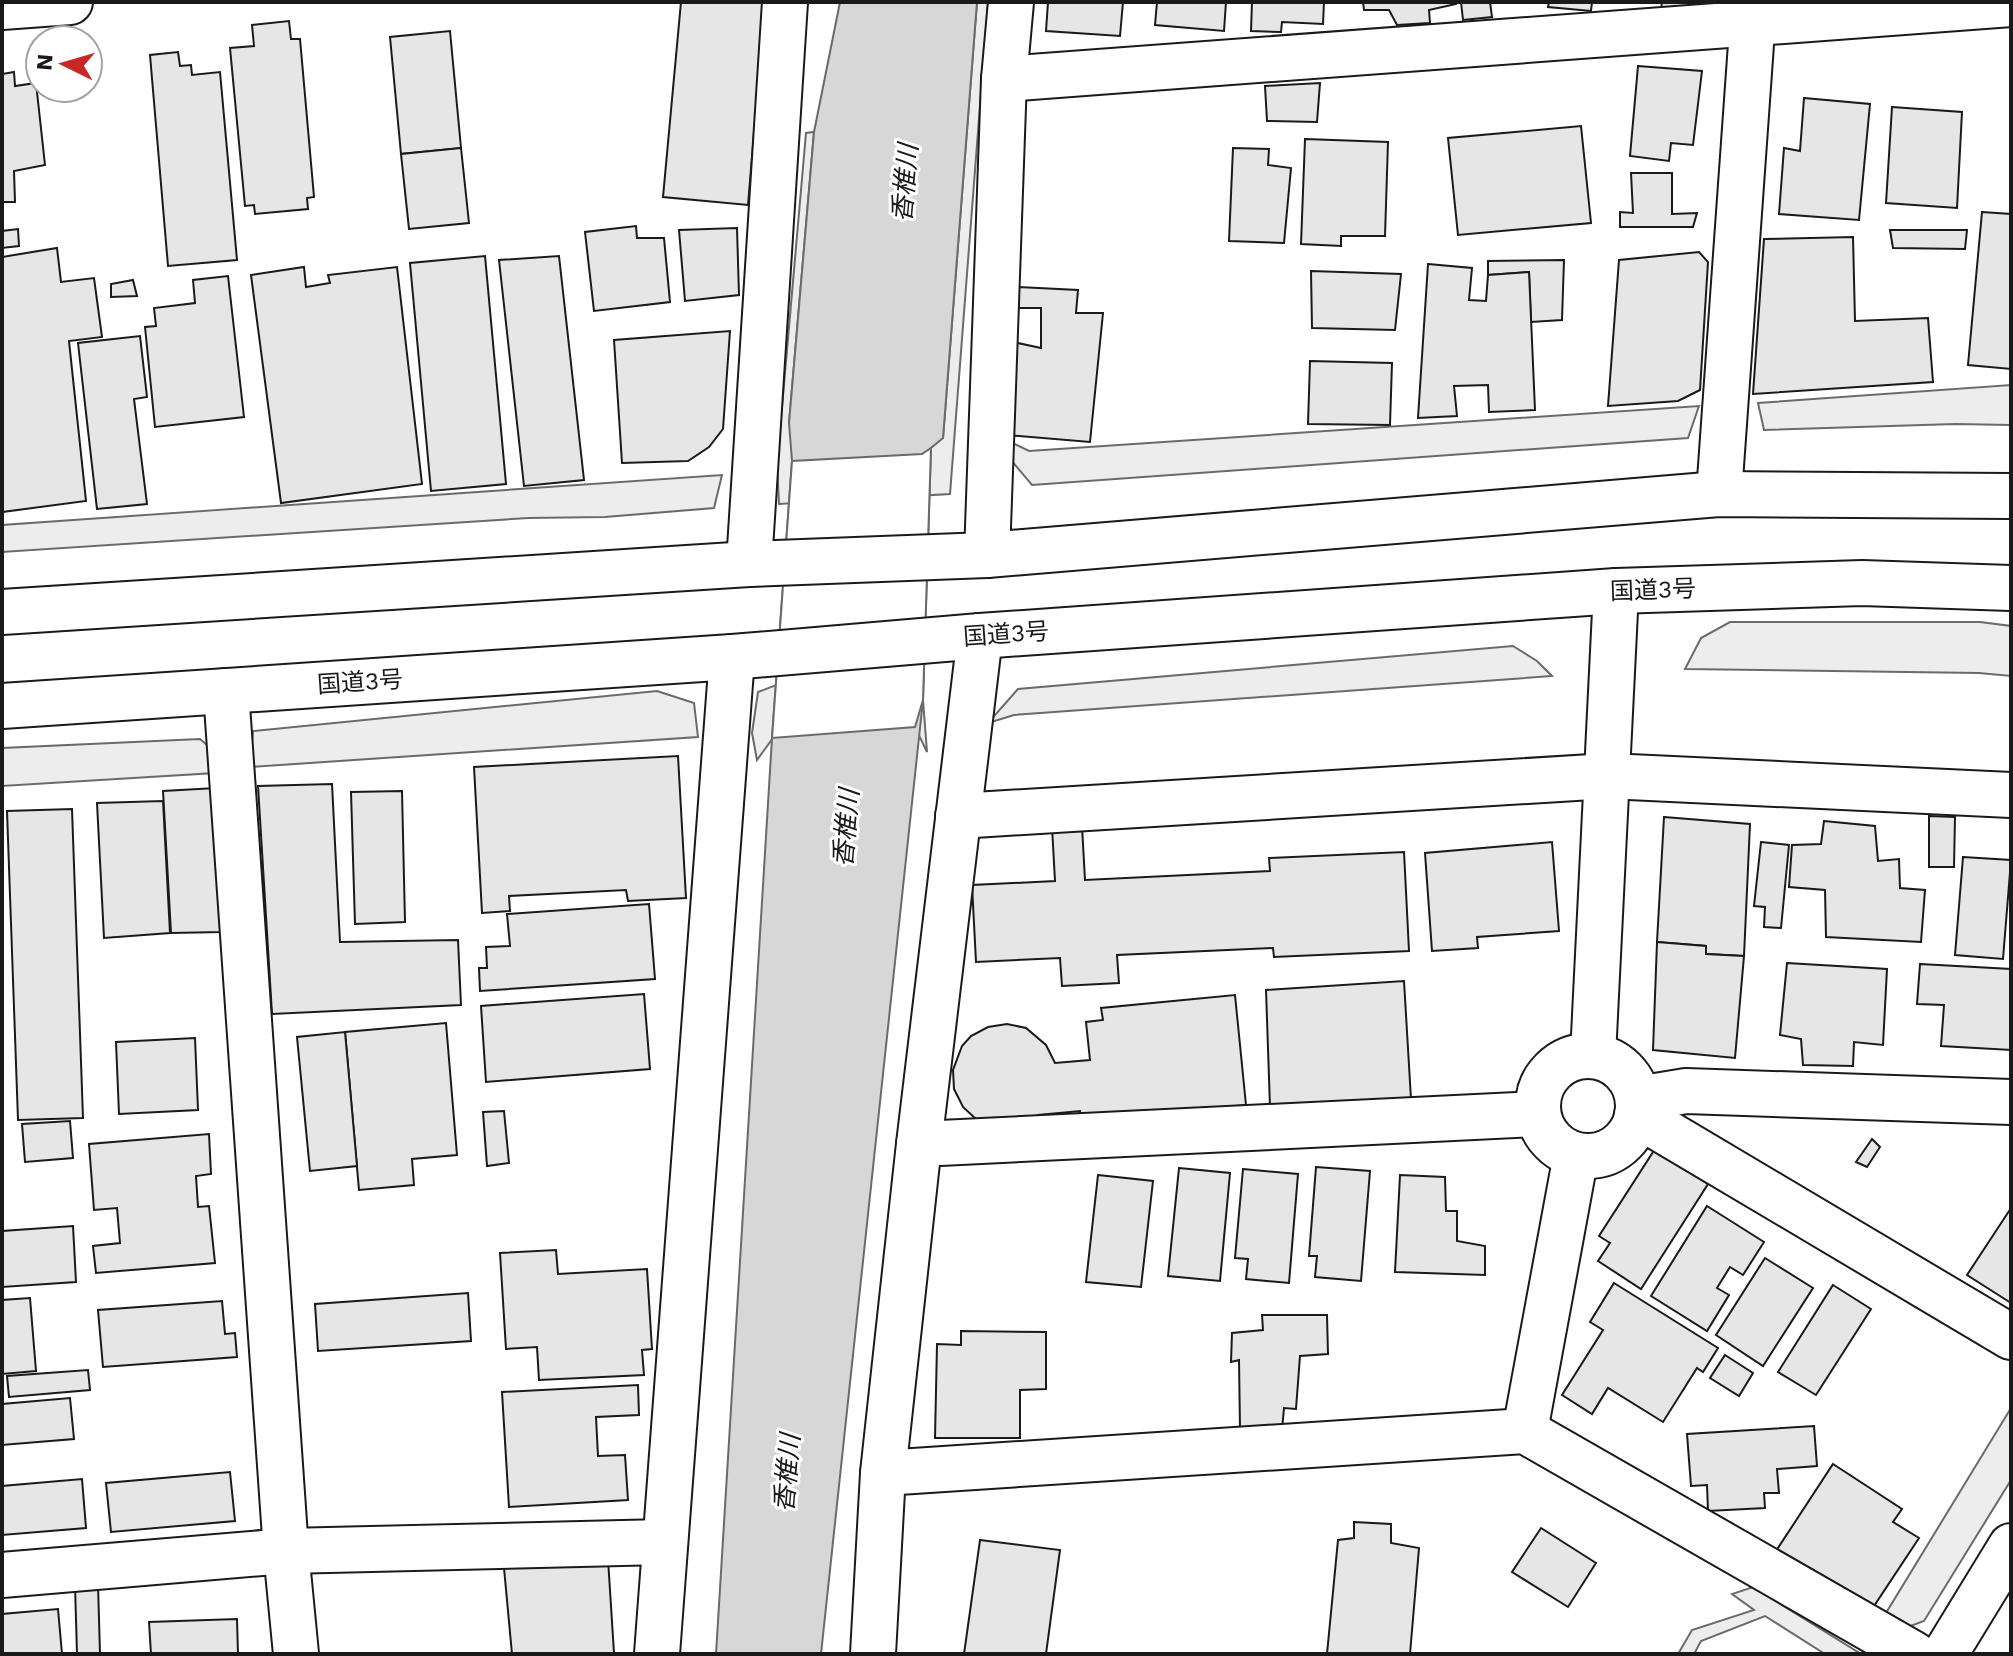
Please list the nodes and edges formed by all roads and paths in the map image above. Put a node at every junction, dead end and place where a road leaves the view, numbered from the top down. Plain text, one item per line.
1 (70, 2) edge
2 (785, 2) edge
3 (1011, 2) edge
4 (2011, 4) edge
5 (2, 7) edge
6 (1753, 12) edge
7 (1004, 79) junction
8 (1719, 494) junction
9 (2011, 496) edge
10 (987, 555) junction
11 (749, 564) junction
12 (2011, 588) edge
13 (1616, 591) junction
14 (2, 612) edge
15 (980, 636) junction
16 (732, 657) junction
17 (226, 691) junction
18 (2, 706) edge
19 (1608, 776) junction
20 (2011, 795) edge
21 (958, 816) junction
22 (1593, 1056) junction
23 (2011, 1102) edge
24 (1637, 1107) junction
25 (1538, 1114) junction
26 (919, 1144) junction
27 (1576, 1155) junction
28 (2011, 1337) edge
29 (1525, 1431) junction
30 (883, 1473) junction
31 (664, 1542) junction
32 (2011, 1546) edge
33 (286, 1551) junction
34 (2, 1575) edge
35 (296, 1654) edge
36 (657, 1654) edge
37 (873, 1654) edge
38 (1914, 1654) edge
39 (1945, 1654) edge

1 - 5 main road
2 - 11 main road
3 - 7 main road
4 - 6 main road
6 - 7 main road
6 - 8 main road
7 - 10 main road
8 - 9 main road
8 - 10 main road
10 - 11 main road
11 - 14 main road
12 - 13 main road, 国道3号
13 - 15 main road, 国道3号
13 - 19 main road
15 - 16 main road, 国道3号
15 - 21 main road
16 - 17 main road, 国道3号
16 - 31 main road
17 - 18 main road, 国道3号
17 - 33 main road
19 - 20 main road
19 - 21 main road
19 - 22 main road
21 - 26 main road
22 - 24 main road
22 - 25 main road
23 - 24 main road
24 - 27 main road
24 - 28 main road
25 - 26 main road
25 - 27 main road
26 - 30 main road
27 - 29 main road
29 - 30 main road
29 - 38 main road
30 - 37 main road
31 - 33 main road
31 - 36 main road
32 - 39 main road
33 - 34 main road
33 - 35 main road

